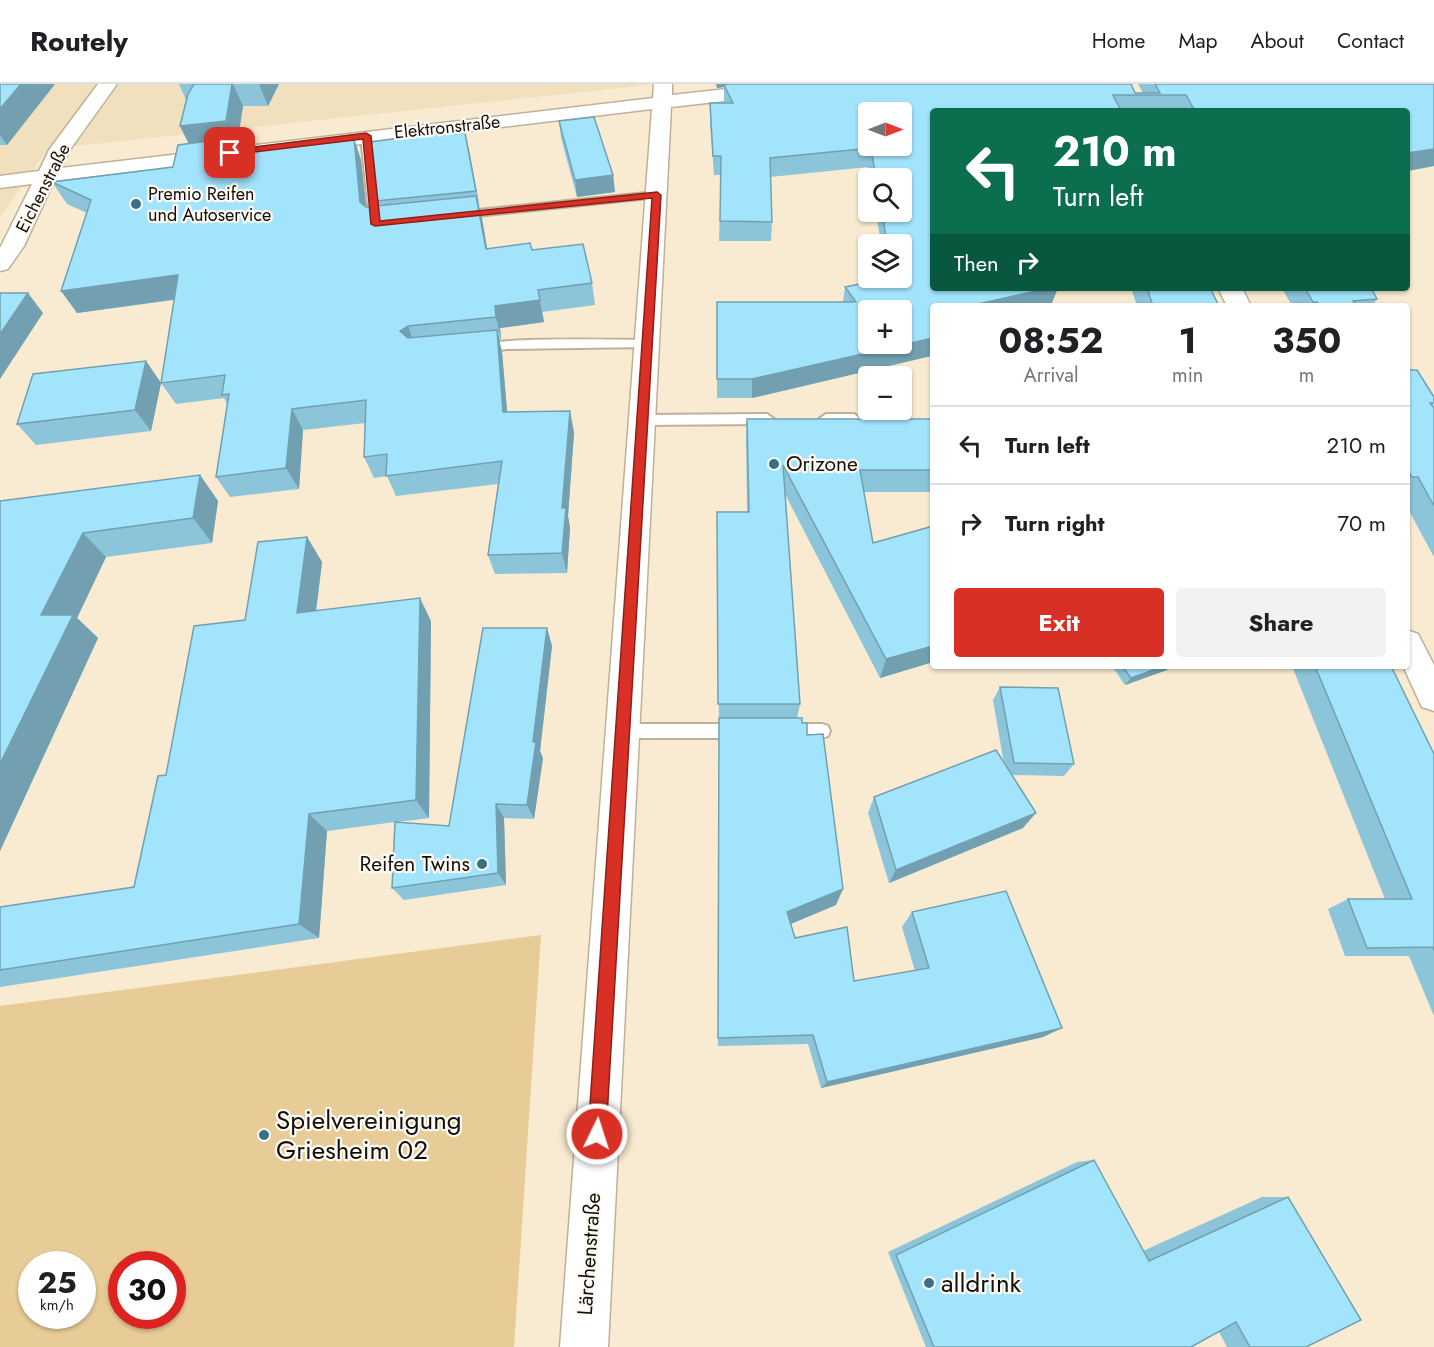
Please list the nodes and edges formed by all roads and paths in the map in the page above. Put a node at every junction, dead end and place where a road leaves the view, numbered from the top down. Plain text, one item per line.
1 (108, 84) edge
2 (824, 84) edge
3 (663, 93) edge
4 (366, 136) junction
5 (48, 176) junction
6 (0, 182) edge
7 (657, 195) junction
8 (445, 217) edge
9 (387, 222) edge
10 (6, 246) edge
11 (0, 264) edge
12 (646, 344) junction
13 (461, 350) edge
14 (783, 419) edge
15 (807, 419) edge
16 (854, 419) edge
17 (642, 420) junction
18 (1410, 649) edge
19 (1434, 697) edge
20 (622, 731) junction
21 (822, 731) dead end
22 (584, 1347) edge

1 - 5 street, Eichenstraße
2 - 3 street, Elektronstraße
3 - 4 street, Elektronstraße
3 - 7 street, Lärchenstraße
4 - 5 street, Elektronstraße
4 - 9 lane
5 - 6 street, Elektronstraße
5 - 10 street, Eichenstraße
7 - 8 lane
7 - 12 street, Lärchenstraße
10 - 11 street, Eichenstraße
12 - 13 lane
12 - 17 street, Lärchenstraße
14 - 17 lane
15 - 16 lane
17 - 20 street, Lärchenstraße
18 - 19 street
20 - 21 lane
20 - 22 street, Lärchenstraße

